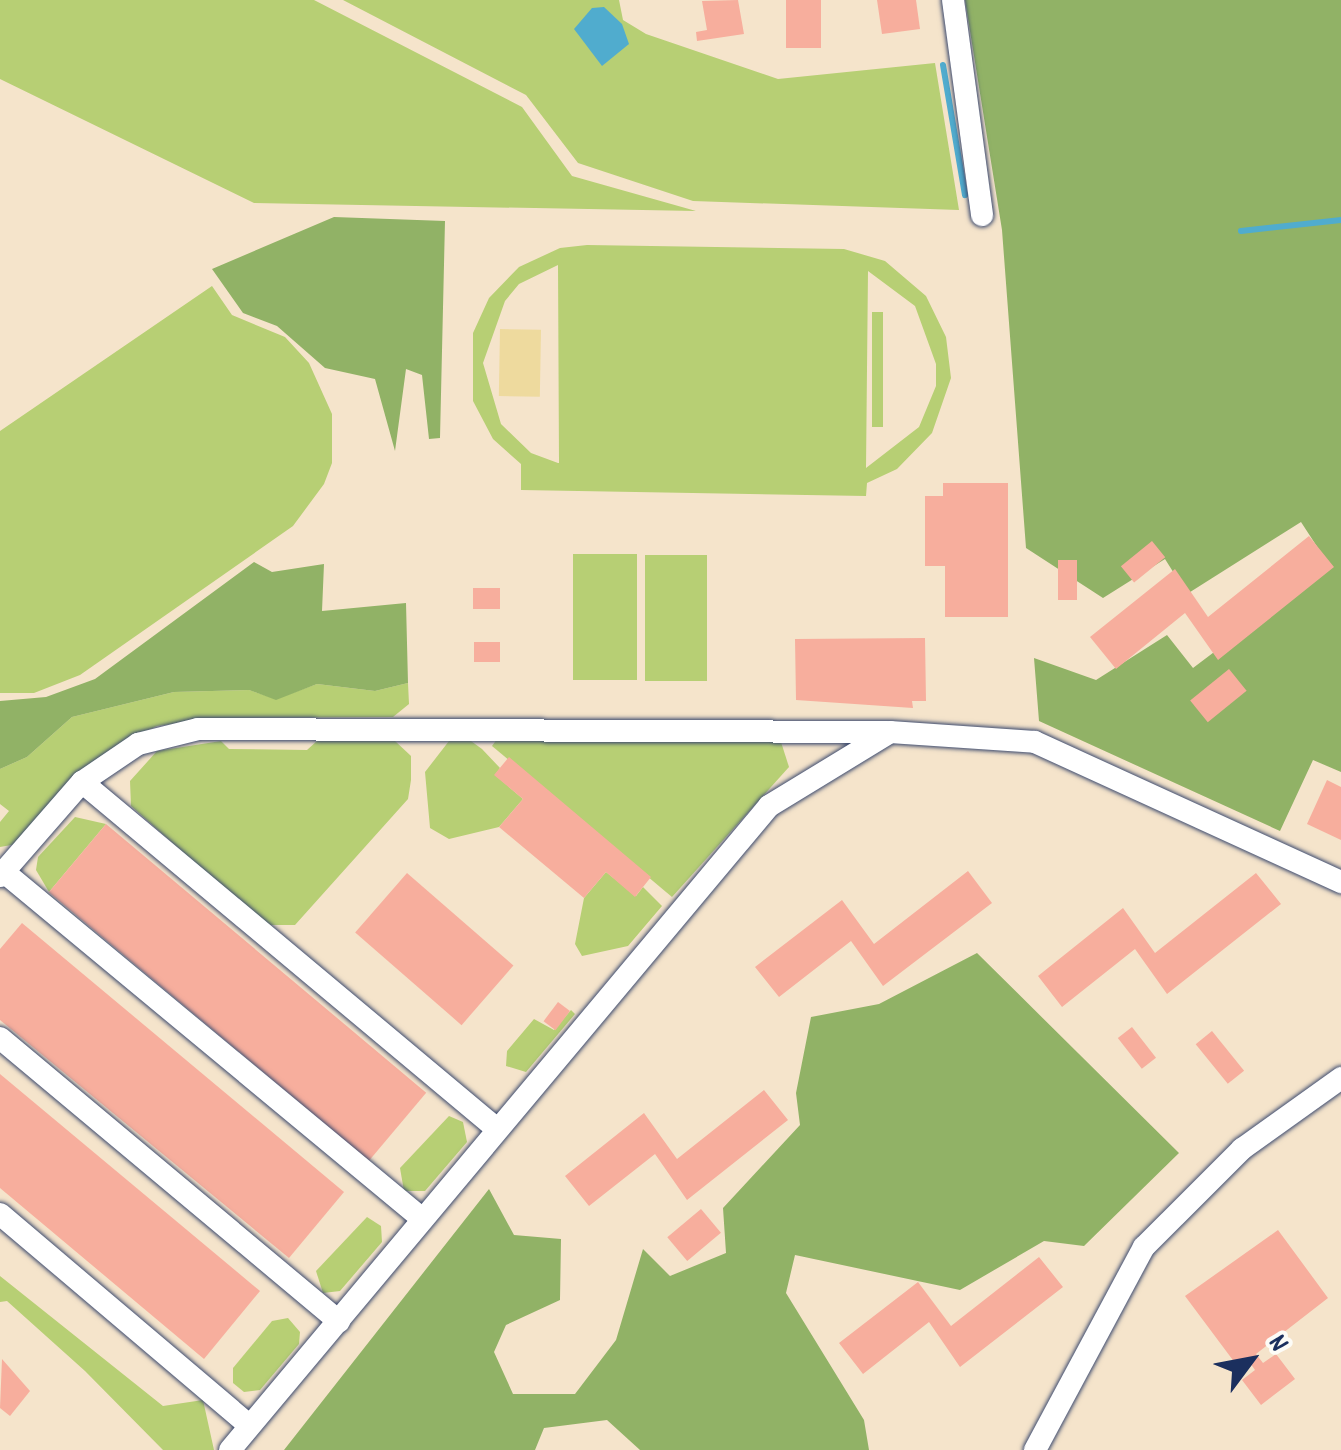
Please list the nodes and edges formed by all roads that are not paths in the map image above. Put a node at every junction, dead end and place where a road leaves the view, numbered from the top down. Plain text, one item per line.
1 (953, 0) edge
2 (982, 215) dead end
3 (890, 732) junction
4 (82, 782) junction
5 (2, 874) edge
6 (1341, 882) edge
7 (0, 1038) edge
8 (1341, 1078) edge
9 (497, 1129) junction
10 (0, 1214) edge
11 (421, 1218) junction
12 (339, 1321) junction
13 (250, 1424) junction
14 (230, 1450) edge
15 (1035, 1450) edge

1 - 2 street
3 - 4 street
3 - 6 street
3 - 9 street
4 - 5 street
4 - 9 street
5 - 11 street
7 - 12 street
8 - 15 street
9 - 11 street
10 - 13 street
11 - 12 street
12 - 13 street
13 - 14 street

